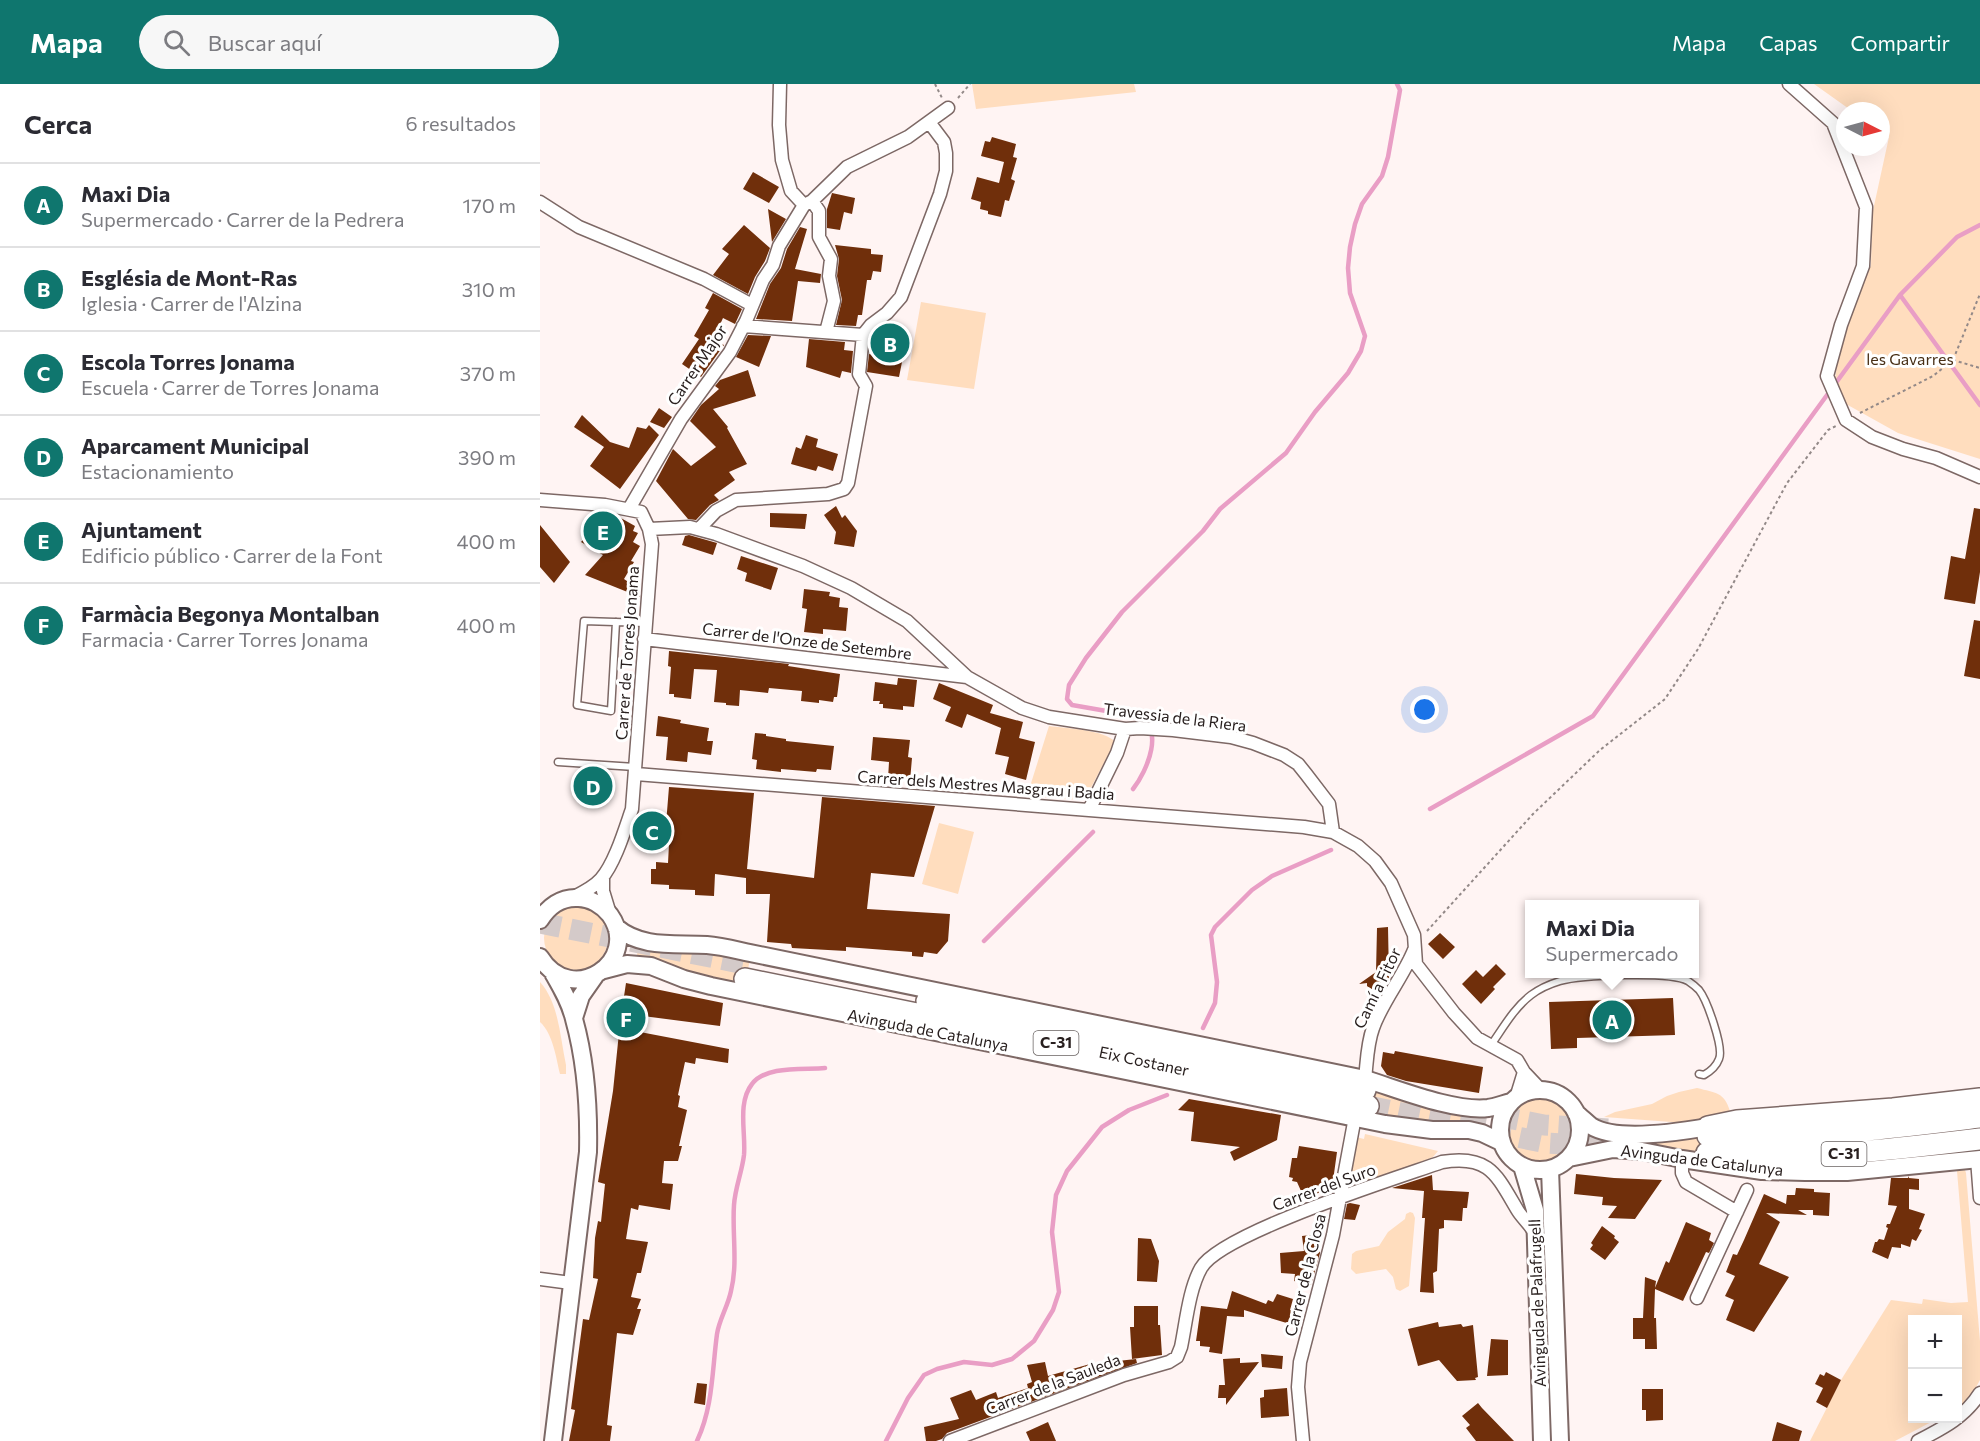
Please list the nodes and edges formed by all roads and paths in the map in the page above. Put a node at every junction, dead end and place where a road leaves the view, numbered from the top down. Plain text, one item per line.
1 (780, 84) edge
2 (970, 84) edge
3 (1789, 84) edge
4 (948, 108) joint
5 (929, 122) junction
6 (540, 202) edge
7 (808, 203) junction
8 (1980, 294) edge
9 (752, 305) junction
10 (743, 326) junction
11 (826, 332) junction
12 (863, 336) junction
13 (1953, 360) junction
14 (1980, 368) edge
15 (1846, 420) junction
16 (1980, 477) edge
17 (540, 500) edge
18 (629, 509) junction
19 (649, 528) junction
20 (699, 530) junction
21 (616, 622) junction
22 (645, 623) junction
23 (644, 639) junction
24 (944, 654) junction
25 (929, 672) junction
26 (967, 677) junction
27 (1125, 729) junction
28 (558, 762) dead end
29 (636, 771) junction
30 (1089, 810) junction
31 (1333, 832) junction
32 (603, 877) junction
33 (573, 898) junction
34 (542, 915) edge
35 (613, 921) junction
36 (1415, 947) junction
37 (540, 957) edge
38 (747, 972) tunnel mouth
39 (553, 973) junction
40 (599, 973) junction
41 (1578, 978) edge
42 (1678, 978) edge
43 (574, 1018) junction
44 (1491, 1046) junction
45 (1524, 1072) junction
46 (1699, 1074) dead end
47 (1541, 1090) junction
48 (1363, 1098) junction
49 (1980, 1099) edge
50 (1513, 1100) junction
51 (1576, 1113) junction
52 (1980, 1118) edge
53 (1708, 1139) junction
54 (1501, 1142) junction
55 (1979, 1152) edge
56 (1569, 1158) junction
57 (1682, 1160) junction
58 (1522, 1166) junction
59 (1550, 1169) junction
60 (1747, 1190) dead end
61 (1340, 1198) junction
62 (1980, 1198) edge
63 (1737, 1212) junction
64 (1535, 1234) junction
65 (540, 1279) edge
66 (571, 1283) junction
67 (1697, 1299) dead end
68 (1169, 1362) joint
69 (1980, 1392) edge
70 (553, 1441) edge
71 (950, 1441) edge
72 (1303, 1441) edge
73 (1542, 1441) edge
74 (1560, 1441) edge
75 (1918, 1441) edge

1 - 7 street
2 - 4 path
3 - 15 street
4 - 5 street, Carrer Major
5 - 7 street, Carrer Major
5 - 12 street
6 - 9 street
7 - 9 street, Carrer Major
7 - 11 street
8 - 13 path
9 - 10 street, Carrer Major
10 - 11 street
10 - 18 street, Carrer Major
11 - 12 street
12 - 20 street
13 - 14 path
13 - 15 path
15 - 16 street
15 - 36 path
17 - 18 street
18 - 19 street
19 - 20 street, Travessia de la Riera
19 - 22 street, Carrer de Torres Jonama
20 - 24 street, Travessia de la Riera
21 - 21 lane
21 - 22 lane
22 - 23 street, Carrer de Torres Jonama
23 - 25 street, Carrer de l'Onze de Setembre
23 - 29 street, Carrer de Torres Jonama
24 - 25 street
24 - 26 street, Travessia de la Riera
25 - 26 street, Carrer de l'Onze de Setembre
26 - 27 street, Travessia de la Riera
27 - 30 street
27 - 31 street, Travessia de la Riera
28 - 29 lane
29 - 30 street, Carrer dels Mestres Masgrau i Badia
29 - 32 street, Carrer de Torres Jonama
30 - 31 street, Carrer dels Mestres Masgrau i Badia
31 - 36 street
32 - 33 street, Carrer de Torres Jonama
32 - 35 street
33 - 34 main road
33 - 35 main road, Avinguda de Catalunya
35 - 40 main road
35 - 48 main road, Avinguda de Catalunya
36 - 44 street
36 - 48 street, Camí a Fitor
37 - 39 main road
38 - 48 highway, Eix Costaner / C-31
39 - 40 main road, Avinguda de Catalunya
39 - 43 main road
40 - 43 main road
40 - 48 main road, Avinguda de Catalunya
41 - 44 lane
42 - 46 lane
43 - 66 main road
44 - 45 street
45 - 47 street
45 - 50 street
47 - 50 main road
47 - 51 main road
48 - 50 main road, Avinguda de Catalunya
48 - 54 main road, Avinguda de Catalunya
48 - 61 street, Carrer de la Closa
49 - 53 highway
50 - 54 main road
51 - 53 main road, Avinguda de Catalunya
51 - 56 main road
52 - 53 highway, C-31
53 - 55 highway, C-31
54 - 58 main road
55 - 57 main road, Avinguda de Catalunya
55 - 62 street
56 - 57 main road, Avinguda de Catalunya
56 - 59 main road
57 - 63 street
58 - 59 main road
58 - 64 main road, Avinguda de Palafrugell
59 - 74 main road, Avinguda de Palafrugell
60 - 63 street
61 - 64 street, Carrer del Suro
61 - 68 street, Carrer del Suro
61 - 72 street, Carrer de la Closa
63 - 67 street
64 - 73 main road, Avinguda de Palafrugell
65 - 66 street
66 - 70 main road
68 - 71 street, Carrer de la Sauleda
69 - 75 street

